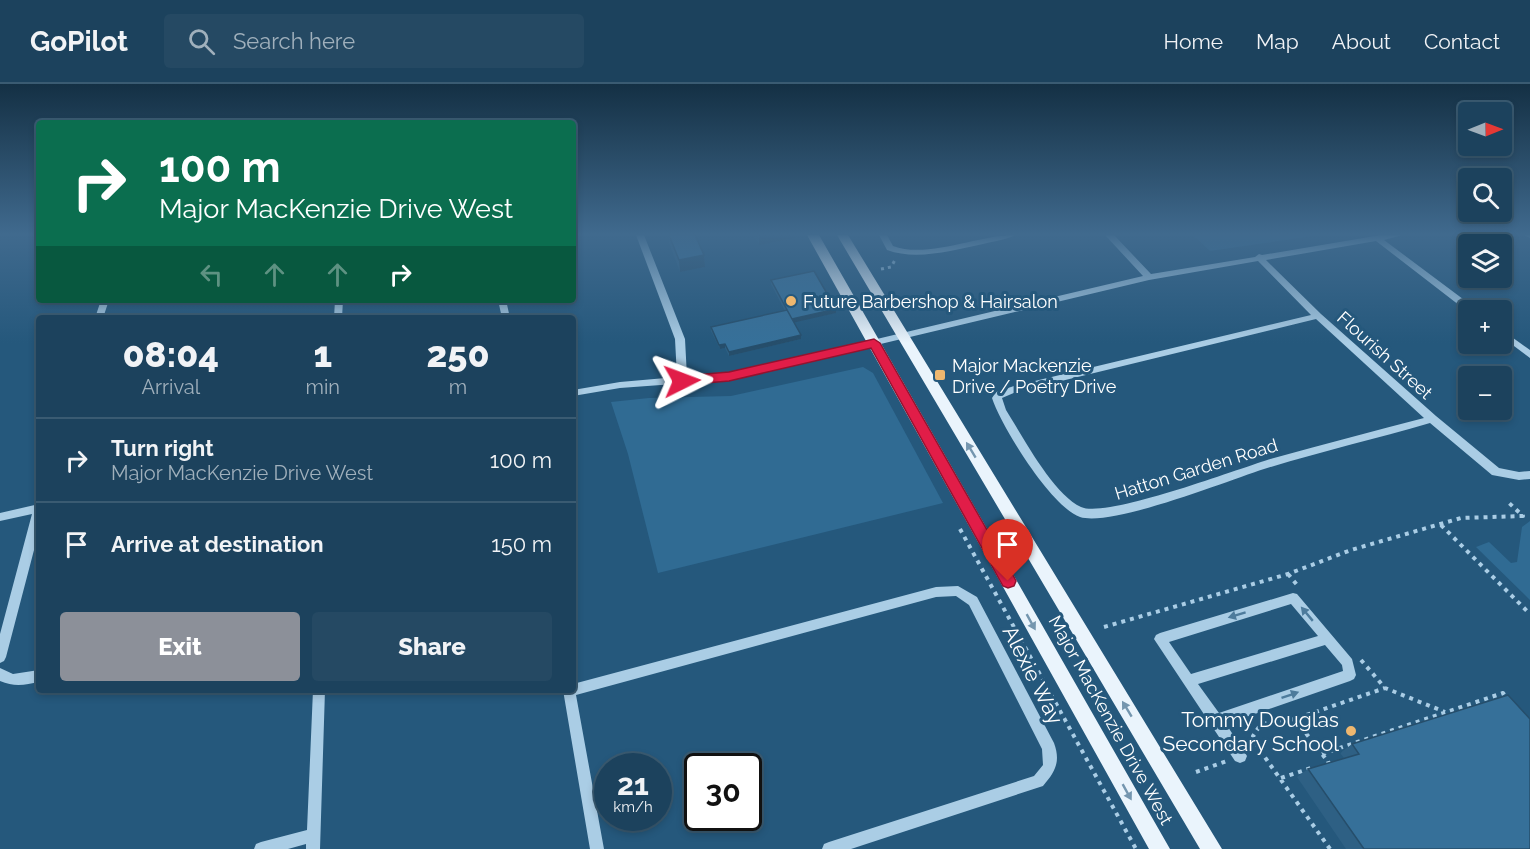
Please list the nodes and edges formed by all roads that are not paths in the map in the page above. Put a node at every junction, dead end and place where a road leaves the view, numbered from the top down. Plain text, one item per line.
1 (653, 271) edge
2 (833, 271) edge
3 (863, 271) edge
4 (1143, 271) edge
5 (1185, 271) edge
6 (1272, 271) edge
7 (1420, 271) edge
8 (1149, 277) junction
9 (1459, 300) edge
10 (1318, 316) junction
11 (903, 336) junction
12 (1512, 341) edge
13 (874, 343) junction
14 (1530, 355) edge
15 (682, 381) junction
16 (576, 392) edge
17 (1432, 419) junction
18 (1530, 475) edge
19 (36, 510) edge
20 (0, 517) edge
21 (36, 520) edge
22 (1327, 639) junction
23 (0, 657) edge
24 (0, 674) edge
25 (36, 677) edge
26 (1188, 681) junction
27 (576, 689) edge
28 (319, 693) edge
29 (571, 693) edge
30 (1215, 721) junction
31 (1239, 756) road end
32 (313, 842) edge
33 (837, 848) edge
34 (261, 849) edge
35 (597, 849) edge
36 (1160, 849) edge
37 (1212, 849) edge

1 - 15 street
2 - 13 main road, Major MacKenzie Drive West
3 - 11 main road, Major MacKenzie Drive West
4 - 8 street
5 - 8 street
6 - 10 street, Flourish Street
7 - 9 street
8 - 11 street
10 - 17 street, Flourish Street
10 - 17 street, Hatton Garden Road
11 - 13 street
37 -> 11 main road, Major MacKenzie Drive West
12 - 14 street
13 - 15 street
13 -> 36 main road, Major MacKenzie Drive West
15 - 16 street
17 - 18 street, Flourish Street
19 - 20 street
21 - 23 street
22 - 26 street
22 -> 26 street
30 -> 22 street
24 - 25 street
26 - 30 street
27 - 33 street, Alexie Way
28 - 32 street
29 - 35 street
30 - 31 street
32 - 34 street

